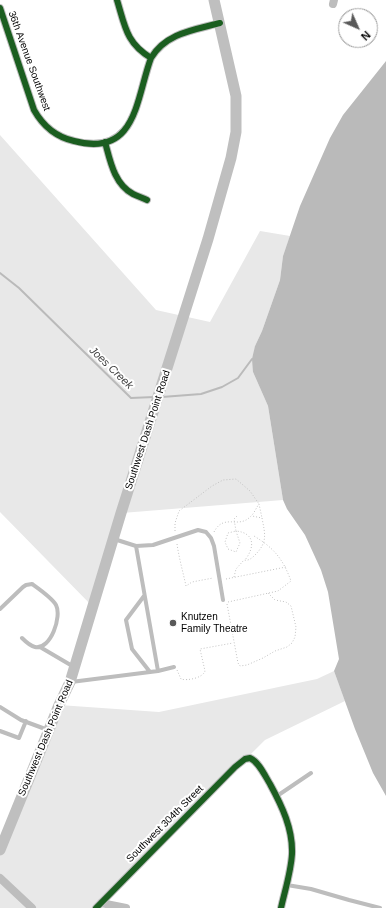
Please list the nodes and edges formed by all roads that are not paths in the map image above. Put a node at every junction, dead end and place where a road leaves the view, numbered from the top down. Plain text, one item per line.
1 (117, 0) edge
2 (214, 0) edge
3 (0, 8) edge
4 (220, 23) junction
5 (9, 35) junction
6 (0, 39) edge
7 (151, 58) junction
8 (105, 142) junction
9 (147, 200) dead end
10 (114, 539) junction
11 (136, 546) junction
12 (144, 596) junction
13 (223, 600) dead end
14 (0, 609) edge
15 (22, 638) dead end
16 (40, 647) junction
17 (174, 667) road end
18 (75, 668) junction
19 (158, 671) junction
20 (150, 672) junction
21 (70, 682) junction
22 (0, 707) edge
23 (26, 722) junction
24 (49, 730) junction
25 (0, 731) edge
26 (311, 773) dead end
27 (276, 796) junction
28 (0, 850) edge
29 (0, 878) edge
30 (286, 884) junction
31 (98, 905) edge
32 (32, 908) edge
33 (126, 908) edge
34 (281, 908) edge
35 (380, 908) edge

1 - 7 street
2 - 4 main road, Southwest Dash Point Road
3 - 5 street, 36th Avenue Southwest
4 - 7 street
4 - 10 main road, Southwest Dash Point Road
5 - 6 street
5 - 8 street, 36th Avenue Southwest
7 - 8 street
8 - 9 street
10 - 11 lane
10 - 18 main road, Southwest Dash Point Road
11 - 12 lane
11 - 13 lane
12 - 19 lane
12 - 20 lane
14 - 16 lane
15 - 16 lane
16 - 18 lane
17 - 19 lane
18 - 21 main road, Southwest Dash Point Road
19 - 20 lane
20 - 21 lane
21 - 24 main road, Southwest Dash Point Road
22 - 23 lane
23 - 24 lane
23 - 25 lane
24 - 28 main road, Southwest Dash Point Road
26 - 27 lane
27 - 30 street
27 - 31 street, Southwest 304th Street
29 - 32 street
30 - 34 street
30 - 35 lane
31 - 33 street

